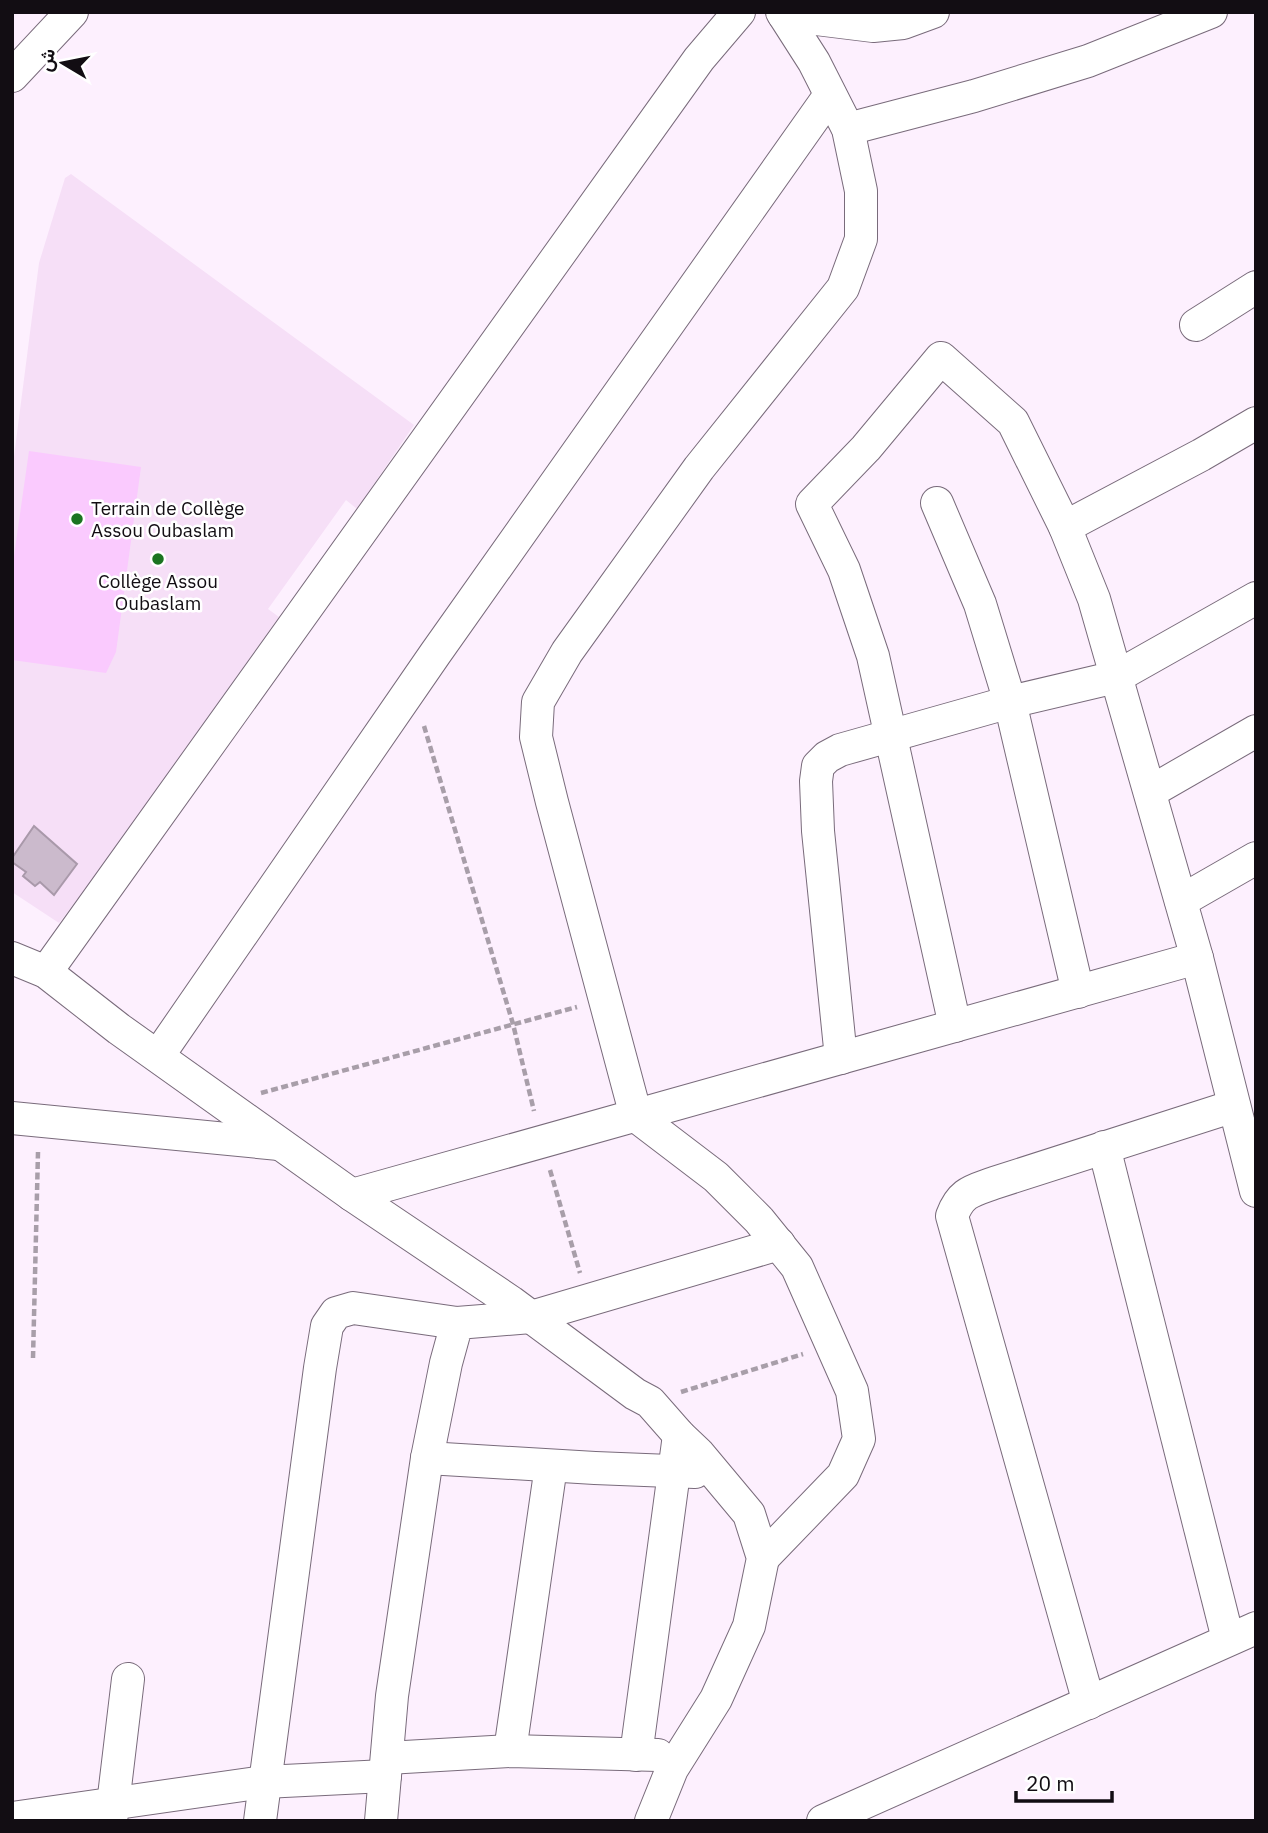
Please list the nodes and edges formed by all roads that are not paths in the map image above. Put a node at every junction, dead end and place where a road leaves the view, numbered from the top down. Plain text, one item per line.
1 (72, 12) edge
2 (739, 12) edge
3 (933, 12) edge
4 (1211, 12) edge
5 (783, 14) edge
6 (12, 76) edge
7 (830, 95) junction
8 (848, 129) junction
9 (1256, 287) edge
10 (1196, 325) dead end
11 (1256, 423) edge
12 (937, 503) dead end
13 (1065, 527) junction
14 (1256, 598) edge
15 (1116, 677) junction
16 (1010, 702) junction
17 (1256, 731) edge
18 (891, 736) junction
19 (1150, 792) junction
20 (1256, 858) edge
21 (1181, 901) junction
22 (12, 958) edge
23 (1197, 958) junction
24 (46, 972) junction
25 (1077, 992) junction
26 (955, 1026) junction
27 (158, 1056) junction
28 (841, 1058) junction
29 (1234, 1106) junction
30 (636, 1116) junction
31 (26, 1119) edge
32 (280, 1144) junction
33 (1104, 1147) junction
34 (1256, 1191) edge
35 (352, 1195) junction
36 (779, 1244) junction
37 (531, 1317) junction
38 (457, 1323) junction
39 (680, 1435) junction
40 (427, 1458) junction
41 (551, 1466) junction
42 (674, 1472) junction
43 (715, 1473) junction
44 (763, 1558) junction
45 (1242, 1633) edge
46 (128, 1679) dead end
47 (1089, 1703) junction
48 (510, 1751) junction
49 (636, 1755) junction
50 (680, 1756) junction
51 (386, 1767) junction
52 (264, 1782) junction
53 (112, 1812) edge
54 (12, 1818) edge
55 (260, 1821) edge
56 (381, 1821) edge
57 (651, 1821) edge
58 (823, 1821) edge

1 - 6 street
2 - 24 street
3 - 5 street
4 - 8 street
5 - 7 street
7 - 8 street
7 - 27 street
8 - 30 street
9 - 10 street
11 - 13 street
12 - 16 street
13 - 15 street
13 - 18 street
14 - 15 street
15 - 16 street
15 - 19 street
16 - 18 street
16 - 25 street
17 - 19 street
18 - 26 street
18 - 28 street
19 - 21 street
20 - 21 street
21 - 23 street
22 - 24 street
23 - 25 street
23 - 29 street
24 - 27 street
25 - 26 street
26 - 28 street
27 - 32 street
28 - 30 street
29 - 33 street
29 - 34 street
30 - 35 street
30 - 36 street
31 - 32 street
32 - 35 street
33 - 45 street
33 - 47 street
35 - 37 street
36 - 37 street
36 - 44 street
37 - 38 street
37 - 39 street
38 - 40 street
38 - 52 street
39 - 42 street
39 - 43 street
40 - 41 street
40 - 51 street
41 - 42 street
41 - 48 street
42 - 43 street
42 - 49 street
43 - 44 street
44 - 50 street
45 - 47 street
46 - 53 street
47 - 58 street
48 - 49 street
48 - 51 street
49 - 50 street
50 - 57 street
51 - 52 street
51 - 56 street
52 - 53 street
52 - 55 street
53 - 54 street

